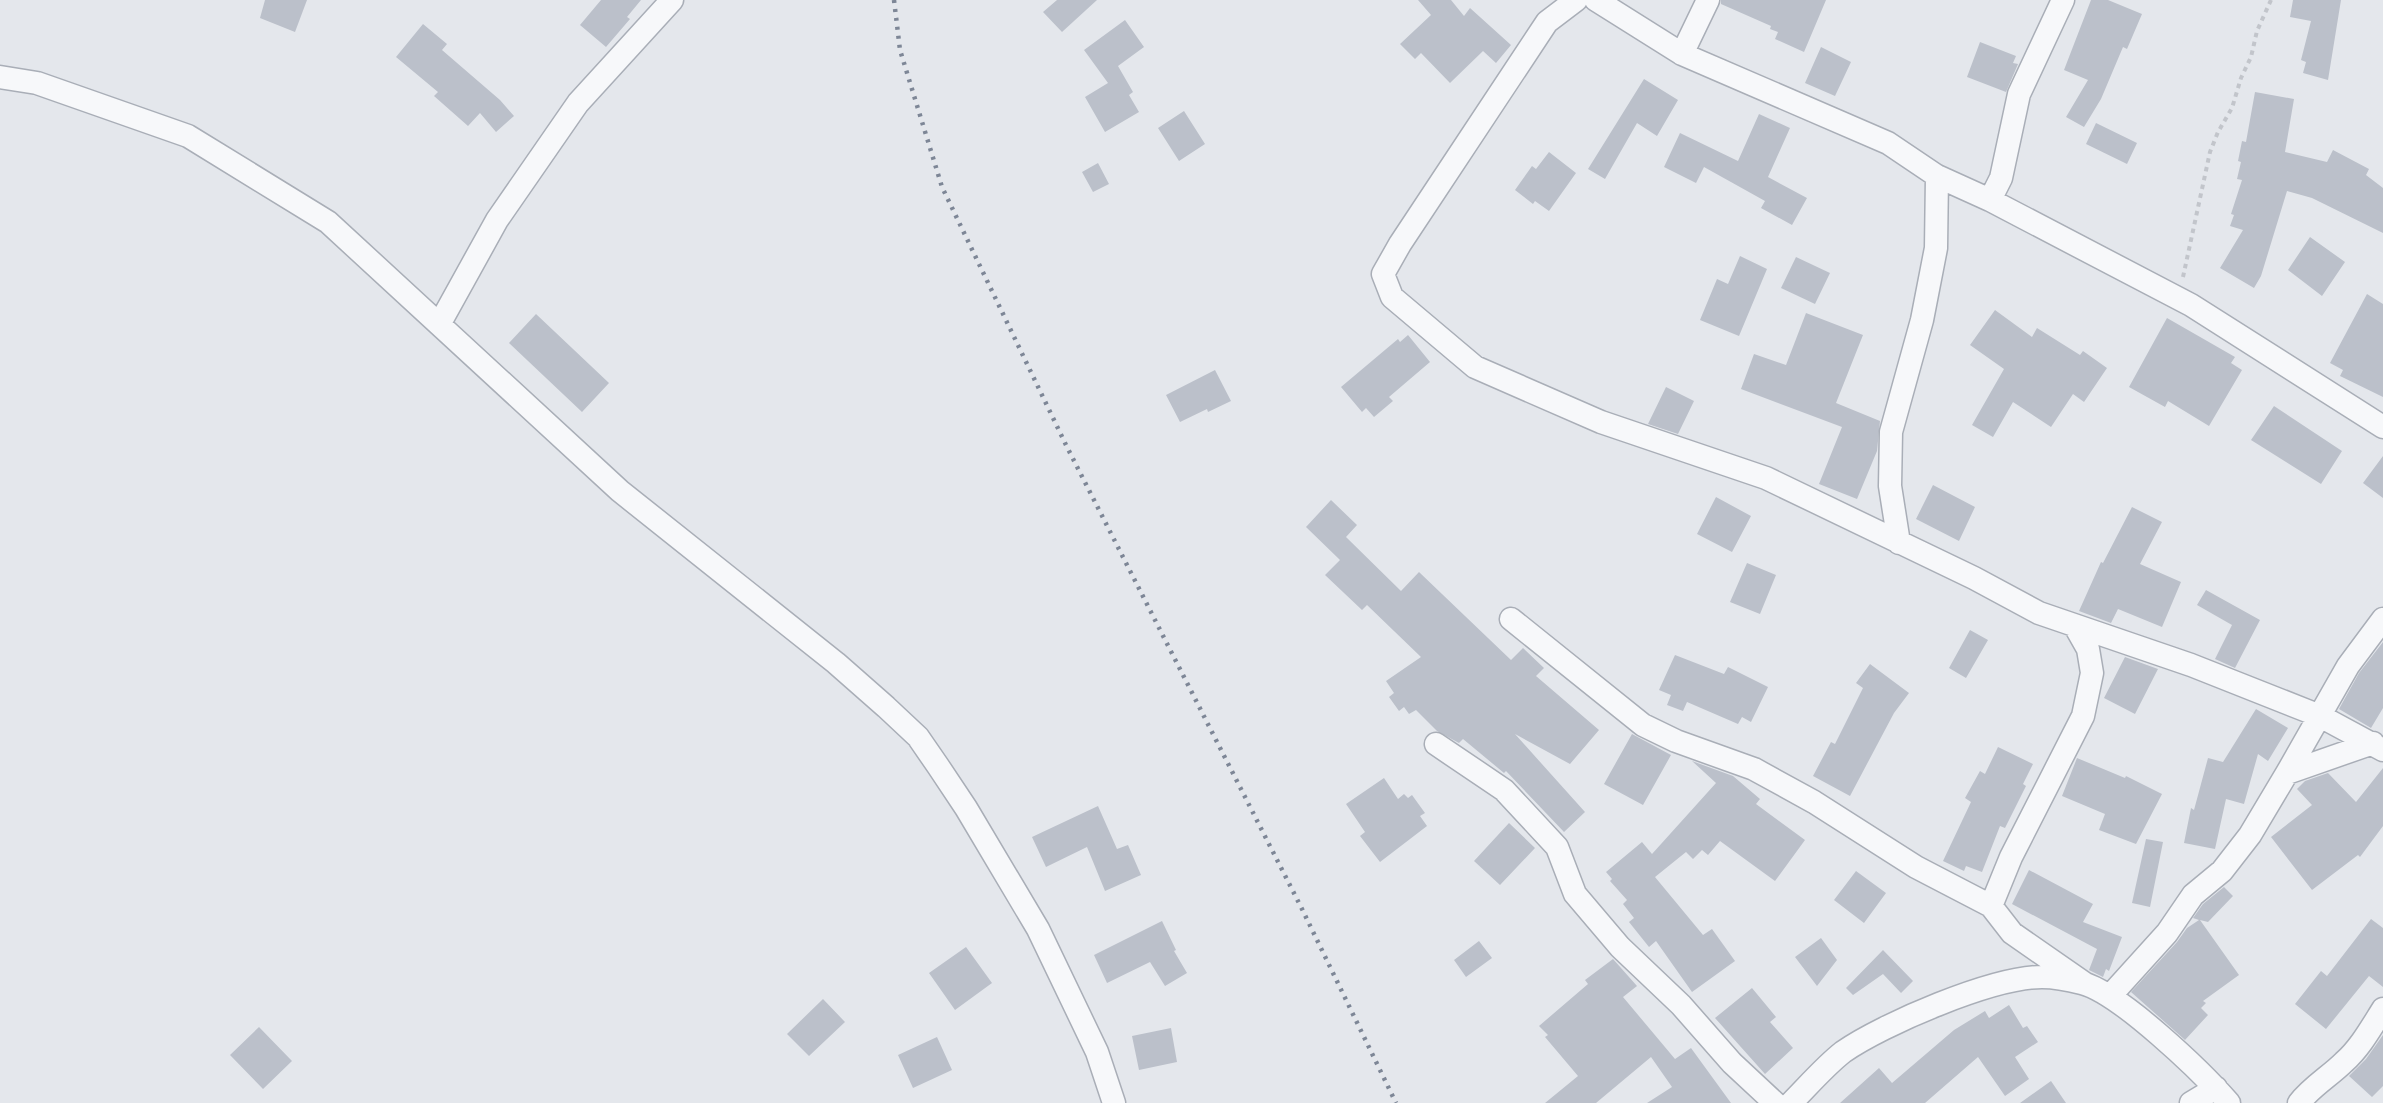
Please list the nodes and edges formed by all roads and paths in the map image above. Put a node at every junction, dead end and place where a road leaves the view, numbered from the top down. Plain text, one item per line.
1 (672, 0) edge
2 (1576, 0) edge
3 (1596, 0) edge
4 (1708, 0) edge
5 (2063, 0) edge
6 (2271, 0) edge
7 (1629, 9) edge
8 (1682, 54) junction
9 (0, 77) edge
10 (1937, 176) junction
11 (1990, 200) junction
12 (2178, 298) junction
13 (440, 323) junction
14 (2383, 427) edge
15 (1899, 543) junction
16 (1511, 619) dead end
17 (2383, 619) edge
18 (2075, 626) junction
19 (2320, 716) junction
20 (1436, 744) dead end
21 (2378, 746) edge
22 (2288, 773) junction
23 (1990, 906) junction
24 (2084, 983) junction
25 (2109, 996) junction
26 (2383, 1010) edge
27 (2223, 1096) edge
28 (1114, 1103) edge
29 (1775, 1103) edge
30 (1791, 1103) edge
31 (2191, 1103) edge
32 (2299, 1103) edge

1 - 13 street
2 - 15 street
3 - 7 street
4 - 8 street
5 - 11 street
6 - 12 path
7 - 8 street
8 - 10 street
9 - 13 street
10 - 11 street
10 - 15 street
11 - 12 street
12 - 14 street
13 - 28 street
15 - 18 street
16 - 23 street
17 - 19 street
18 - 19 street
18 - 23 street
19 - 21 street
19 - 22 street
20 - 29 street
21 - 22 street
22 - 25 street
23 - 24 street
24 - 25 street
24 - 30 street
25 - 27 street
26 - 32 street
27 - 31 street

